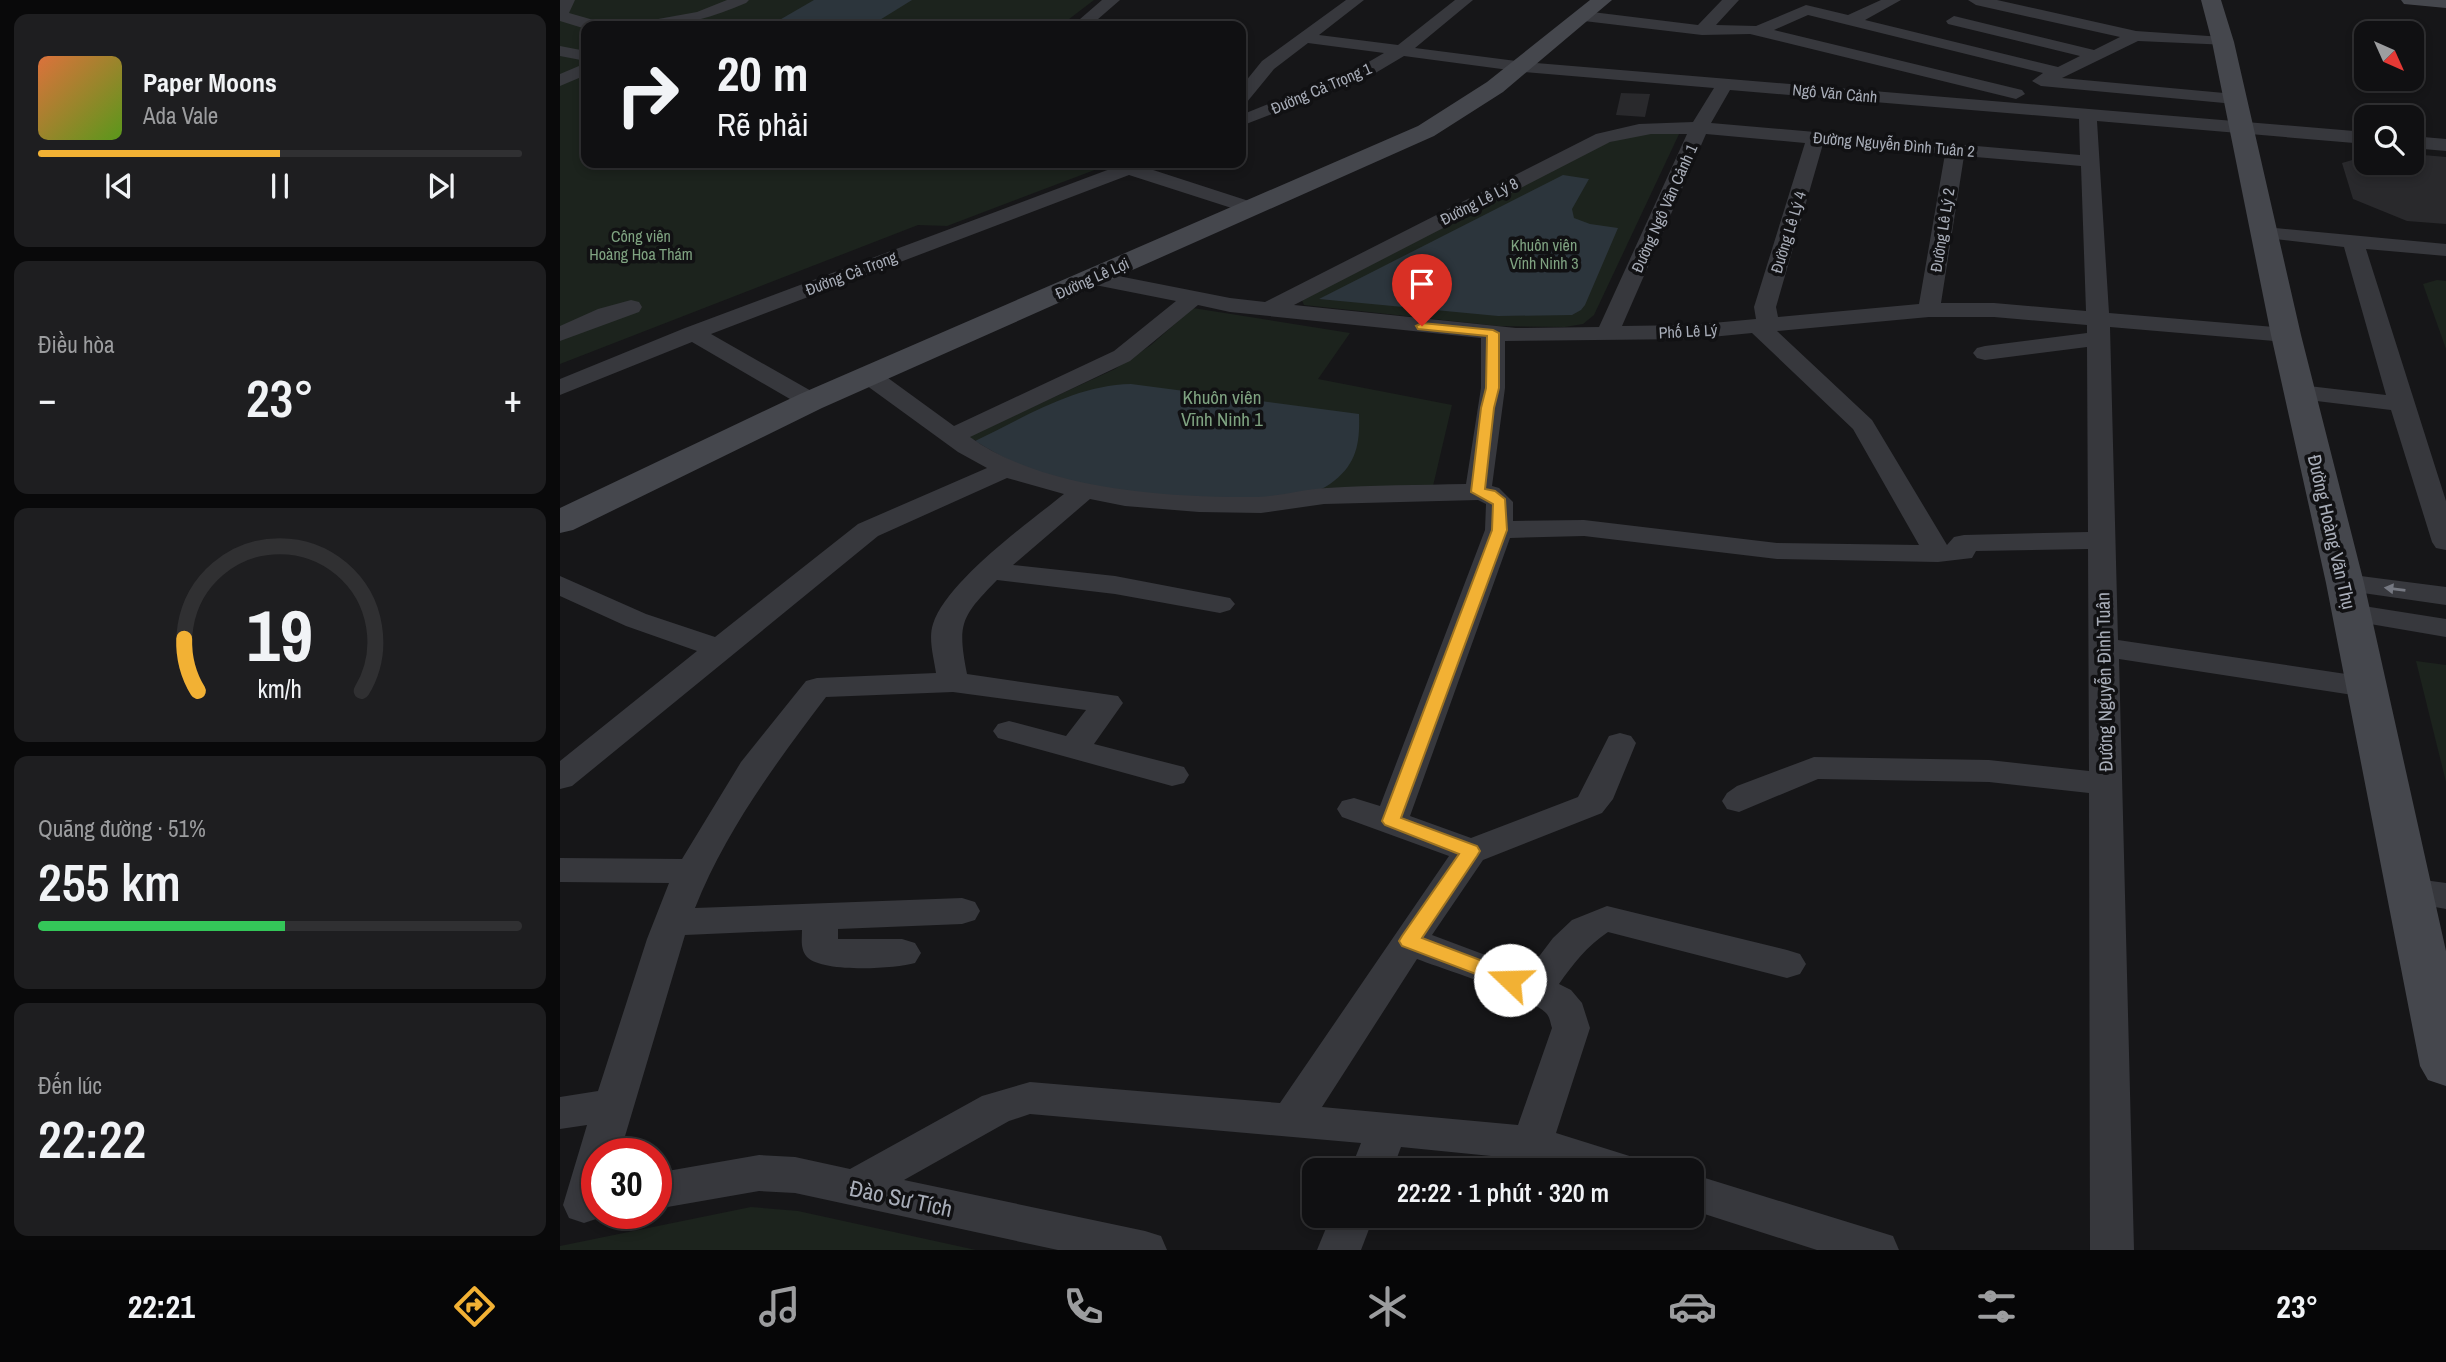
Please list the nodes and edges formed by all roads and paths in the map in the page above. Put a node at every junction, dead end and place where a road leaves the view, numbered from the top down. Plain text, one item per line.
1 (741, 0) edge
2 (1112, 0) edge
3 (1356, 0) edge
4 (1465, 0) edge
5 (1731, 0) edge
6 (1827, 0) edge
7 (1893, 0) edge
8 (2211, 0) edge
9 (2411, 0) edge
10 (1984, 2) edge
11 (2446, 2) edge
12 (1593, 8) edge
13 (1806, 10) junction
14 (560, 15) edge
15 (674, 21) edge
16 (1086, 21) edge
17 (1849, 21) junction
18 (1954, 21) junction
19 (581, 24) edge
20 (1702, 30) junction
21 (1758, 31) junction
22 (2136, 36) junction
23 (1306, 38) junction
24 (1919, 38) junction
25 (2223, 41) junction
26 (1402, 50) junction
27 (560, 51) edge
28 (581, 55) edge
29 (2093, 56) junction
30 (1524, 66) junction
31 (581, 70) edge
32 (2059, 72) junction
33 (1252, 76) edge
34 (581, 79) edge
35 (560, 81) edge
36 (560, 81) edge
37 (2041, 81) junction
38 (1725, 83) junction
39 (1333, 85) junction
40 (2235, 99) junction
41 (2092, 100) junction
42 (2014, 101) junction
43 (1246, 119) edge
44 (2242, 127) junction
45 (1699, 128) junction
46 (1816, 137) junction
47 (2354, 137) edge
48 (2424, 143) edge
49 (2446, 145) edge
50 (1955, 150) junction
51 (2089, 161) junction
52 (1131, 168) edge
53 (1141, 168) edge
54 (1251, 208) junction
55 (2267, 241) junction
56 (2356, 249) junction
57 (2446, 250) edge
58 (2446, 265) edge
59 (1093, 278) junction
60 (1192, 299) junction
61 (631, 307) dead end
62 (1269, 309) junction
63 (1929, 310) junction
64 (1764, 327) junction
65 (2099, 328) junction
66 (692, 333) junction
67 (1493, 333) junction
68 (560, 334) edge
69 (1607, 334) junction
70 (2286, 335) junction
71 (1985, 353) dead end
72 (868, 375) junction
73 (560, 388) edge
74 (2300, 393) junction
75 (811, 401) junction
76 (2401, 404) junction
77 (952, 436) junction
78 (1007, 469) junction
79 (1086, 489) junction
80 (1478, 492) junction
81 (560, 522) edge
82 (1499, 530) junction
83 (2102, 540) junction
84 (2446, 542) edge
85 (1938, 554) junction
86 (991, 571) junction
87 (560, 585) edge
88 (2446, 596) edge
89 (2348, 598) junction
90 (1220, 604) dead end
91 (2446, 628) edge
92 (2103, 647) junction
93 (719, 648) junction
94 (953, 682) junction
95 (2366, 687) junction
96 (1009, 731) dead end
97 (1620, 743) dead end
98 (1074, 749) junction
99 (1172, 775) dead end
100 (560, 778) edge
101 (2105, 784) junction
102 (1739, 802) dead end
103 (1354, 809) dead end
104 (1391, 821) junction
105 (1471, 851) junction
106 (560, 870) edge
107 (692, 871) junction
108 (2427, 893) edge
109 (962, 911) dead end
110 (820, 916) junction
111 (672, 922) junction
112 (1409, 941) junction
113 (902, 953) dead end
114 (1787, 964) dead end
115 (1535, 989) junction
116 (2446, 1066) edge
117 (614, 1105) junction
118 (560, 1113) edge
119 (1292, 1120) junction
120 (1388, 1129) junction
121 (604, 1138) edge
122 (1532, 1143) junction
123 (1376, 1158) edge
124 (1581, 1158) edge
125 (672, 1188) edge
126 (854, 1188) junction
127 (1704, 1196) edge
128 (1348, 1228) edge
129 (1146, 1250) edge
130 (1339, 1250) edge
131 (1877, 1250) edge
132 (2112, 1250) edge

1 - 15 street
2 - 16 street
3 - 23 street
4 - 26 street, Đường Cả Trọng 1
5 - 20 street
6 - 13 street
7 - 17 street
8 - 25 street, Đường Hoàng Văn Thụ
9 - 11 street
10 - 18 street
10 - 22 street
12 - 20 street
12 - 30 street, Đường Lê Lợi
13 - 17 street
13 - 21 street
14 - 19 street
17 - 24 street
18 - 24 street
18 - 29 street
20 - 21 street
21 - 42 street
22 - 25 street
22 - 29 street
23 - 26 street, Ngô Văn Cảnh
23 - 33 street
24 - 32 street
25 - 40 street, Đường Hoàng Văn Thụ
26 - 30 street, Ngô Văn Cảnh
26 - 39 street, Đường Cả Trọng 1
27 - 28 street
29 - 32 street
29 - 41 street, Đường Nguyễn Đình Tuân
30 - 38 street, Ngô Văn Cảnh
30 - 54 street, Đường Lê Lợi
31 - 36 street
32 - 37 street
33 - 39 street
34 - 35 street
37 - 41 street
37 - 42 street
38 - 42 street, Ngô Văn Cảnh
38 - 45 street, Đường Ngô Văn Cảnh 1
39 - 43 street, Đường Cả Trọng 1
40 - 41 street
40 - 44 street, Đường Hoàng Văn Thụ
41 - 42 street, Ngô Văn Cảnh
41 - 44 street, Ngô Văn Cảnh
41 - 51 street, Đường Nguyễn Đình Tuân
44 - 47 street, Ngô Văn Cảnh
44 - 55 street, Đường Hoàng Văn Thụ
45 - 46 street, Đường Nguyễn Đình Tuân 2
45 - 62 street, Đường Lê Lý 8
45 - 69 street, Đường Ngô Văn Cảnh 1
46 - 50 street, Đường Nguyễn Đình Tuân 2
46 - 64 street, Đường Lê Lý 4
48 - 49 street
50 - 51 street, Đường Nguyễn Đình Tuân 2
50 - 63 street, Đường Lê Lý 2
51 - 65 street, Đường Nguyễn Đình Tuân
52 - 66 street, Đường Cả Trọng
53 - 54 street
54 - 59 street, Đường Lê Lợi
55 - 56 street
55 - 70 street, Đường Hoàng Văn Thụ
56 - 57 street
56 - 58 street
56 - 76 street
59 - 60 street, Phố Lê Lý
59 - 72 street, Đường Lê Lợi
60 - 62 street, Phố Lê Lý
60 - 77 street
61 - 68 street
62 - 67 street, Phố Lê Lý
63 - 64 street, Phố Lê Lý
63 - 65 street, Phố Lê Lý
64 - 69 street, Phố Lê Lý
64 - 85 street
65 - 70 street, Phố Lê Lý
65 - 71 street
65 - 83 street, Đường Nguyễn Đình Tuân
66 - 73 street, Đường Cả Trọng
66 - 75 street
67 - 69 street, Phố Lê Lý
67 - 80 street
70 - 74 street, Đường Hoàng Văn Thụ
72 - 75 street, Đường Lê Lợi
72 - 77 street
74 - 76 street
74 - 89 street, Đường Hoàng Văn Thụ
75 - 81 street, Đường Lê Lợi
76 - 84 street
77 - 78 street
78 - 79 street
78 - 93 street
79 - 80 street
79 - 86 street
80 - 82 street
82 - 85 street
82 - 104 street
83 - 85 street
83 - 92 street, Đường Nguyễn Đình Tuân
86 - 90 street
86 - 94 street
87 - 93 street
88 -> 89 street
89 - 91 street
89 - 95 street, Đường Hoàng Văn Thụ
92 - 95 street
92 - 101 street, Đường Nguyễn Đình Tuân
93 - 100 street
94 - 98 street
94 - 107 street
95 - 108 street, Đường Hoàng Văn Thụ
96 - 98 street
97 - 105 street
98 - 99 street
101 - 102 street
101 - 132 street, Đường Nguyễn Đình Tuân
103 - 104 street
104 - 105 street
105 - 112 street
106 - 107 street
107 - 111 street
108 - 116 street, Đường Hoàng Văn Thụ
109 - 110 street
110 - 111 street
110 - 113 street
111 - 117 street
112 - 115 street
112 - 119 street
114 - 115 street
115 - 122 street
117 - 118 street
117 - 121 street
119 - 120 street
119 - 126 street
120 - 122 street
120 - 123 street
122 - 124 street
125 - 126 street, Đào Sư Tích
126 - 129 street, Đào Sư Tích
127 - 131 street
128 - 130 street

